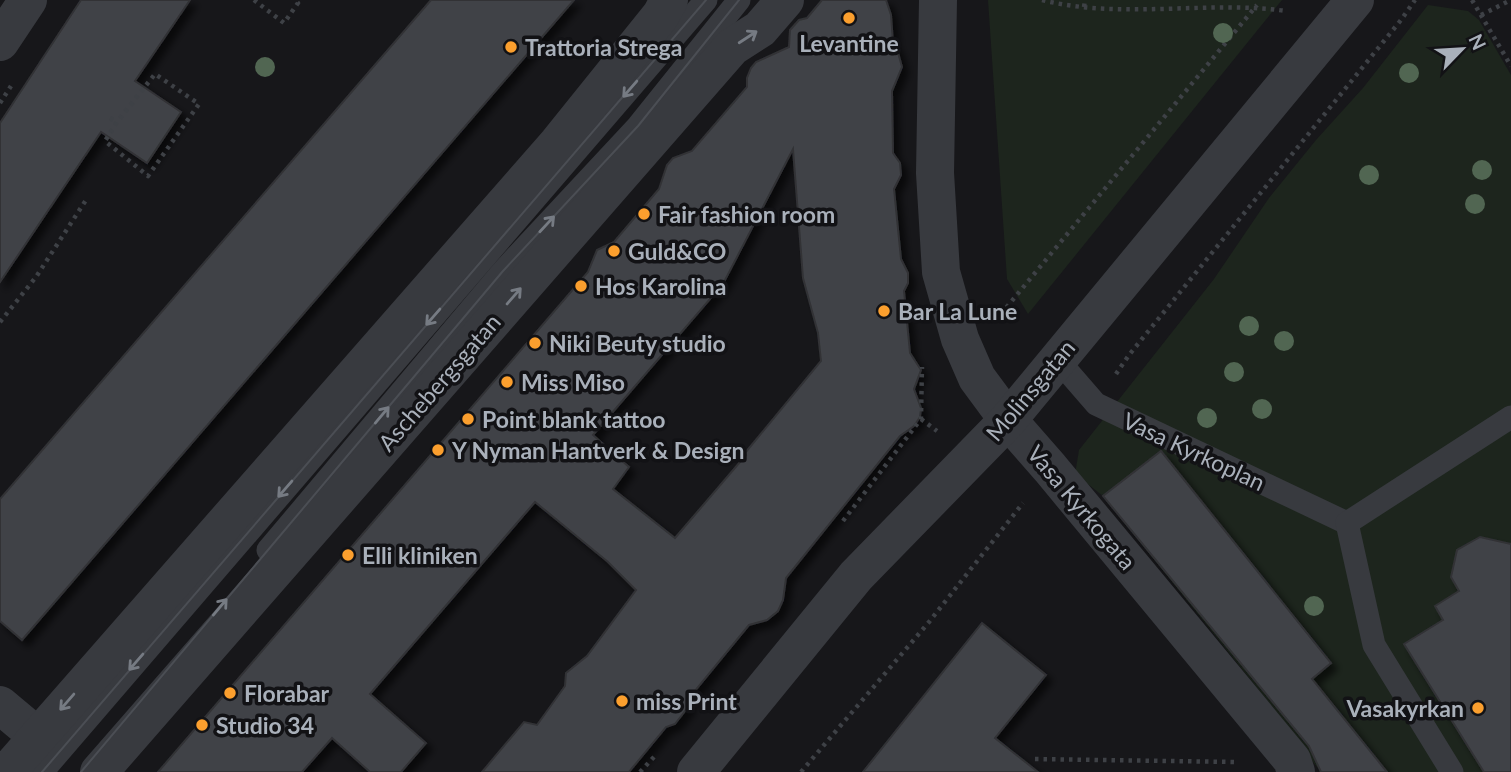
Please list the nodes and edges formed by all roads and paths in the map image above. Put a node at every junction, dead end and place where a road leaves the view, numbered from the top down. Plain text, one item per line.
1 (27, 0) edge
2 (254, 0) edge
3 (295, 0) edge
4 (669, 0) edge
5 (706, 0) edge
6 (739, 0) edge
7 (785, 0) edge
8 (938, 0) edge
9 (1042, 0) edge
10 (1085, 0) edge
11 (1356, 0) edge
12 (1415, 0) edge
13 (1472, 0) edge
14 (1511, 0) edge
15 (1257, 5) junction
16 (1084, 8) junction
17 (1286, 12) dead end
18 (1481, 15) junction
19 (0, 41) edge
20 (1511, 66) edge
21 (110, 118) dead end
22 (117, 122) junction
23 (86, 200) dead end
24 (998, 317) dead end
25 (0, 322) edge
26 (921, 355) dead end
27 (1057, 359) junction
28 (1096, 404) junction
29 (1511, 417) edge
30 (1008, 420) junction
31 (1051, 468) junction
32 (1347, 523) junction
33 (840, 525) dead end
34 (0, 705) edge
35 (658, 752) dead end
36 (39, 754) edge
37 (1035, 760) dead end
38 (1239, 762) dead end
39 (1292, 768) edge
40 (7, 772) edge
41 (81, 772) edge
42 (99, 772) edge
43 (640, 772) edge
44 (696, 772) edge
45 (801, 772) edge
46 (1452, 772) edge

1 - 19 street
2 - 3 path
4 -> 36 street
5 -> 36 lane
41 -> 6 lane
42 -> 7 street, Aschebergsgatan
8 - 30 street, Vasa Kyrkogata
9 - 16 path
10 - 16 path
11 - 27 street, Molinsgatan
12 - 28 path
13 - 18 path
14 - 18 path
15 - 16 path
15 - 17 path
15 - 24 path
18 - 20 path
21 - 22 path
22 - 22 path
23 - 25 path
26 - 33 path
27 - 28 lane, Vasa Kyrkoplan
27 - 30 street, Molinsgatan
28 - 32 lane, Vasa Kyrkoplan
29 - 32 lane
30 - 31 street, Vasa Kyrkogata
30 - 44 street, Molinsgatan
31 - 39 street, Vasa Kyrkogata
31 - 45 path
32 - 46 lane
34 - 36 street
35 - 43 path
36 - 40 street
37 - 38 path

